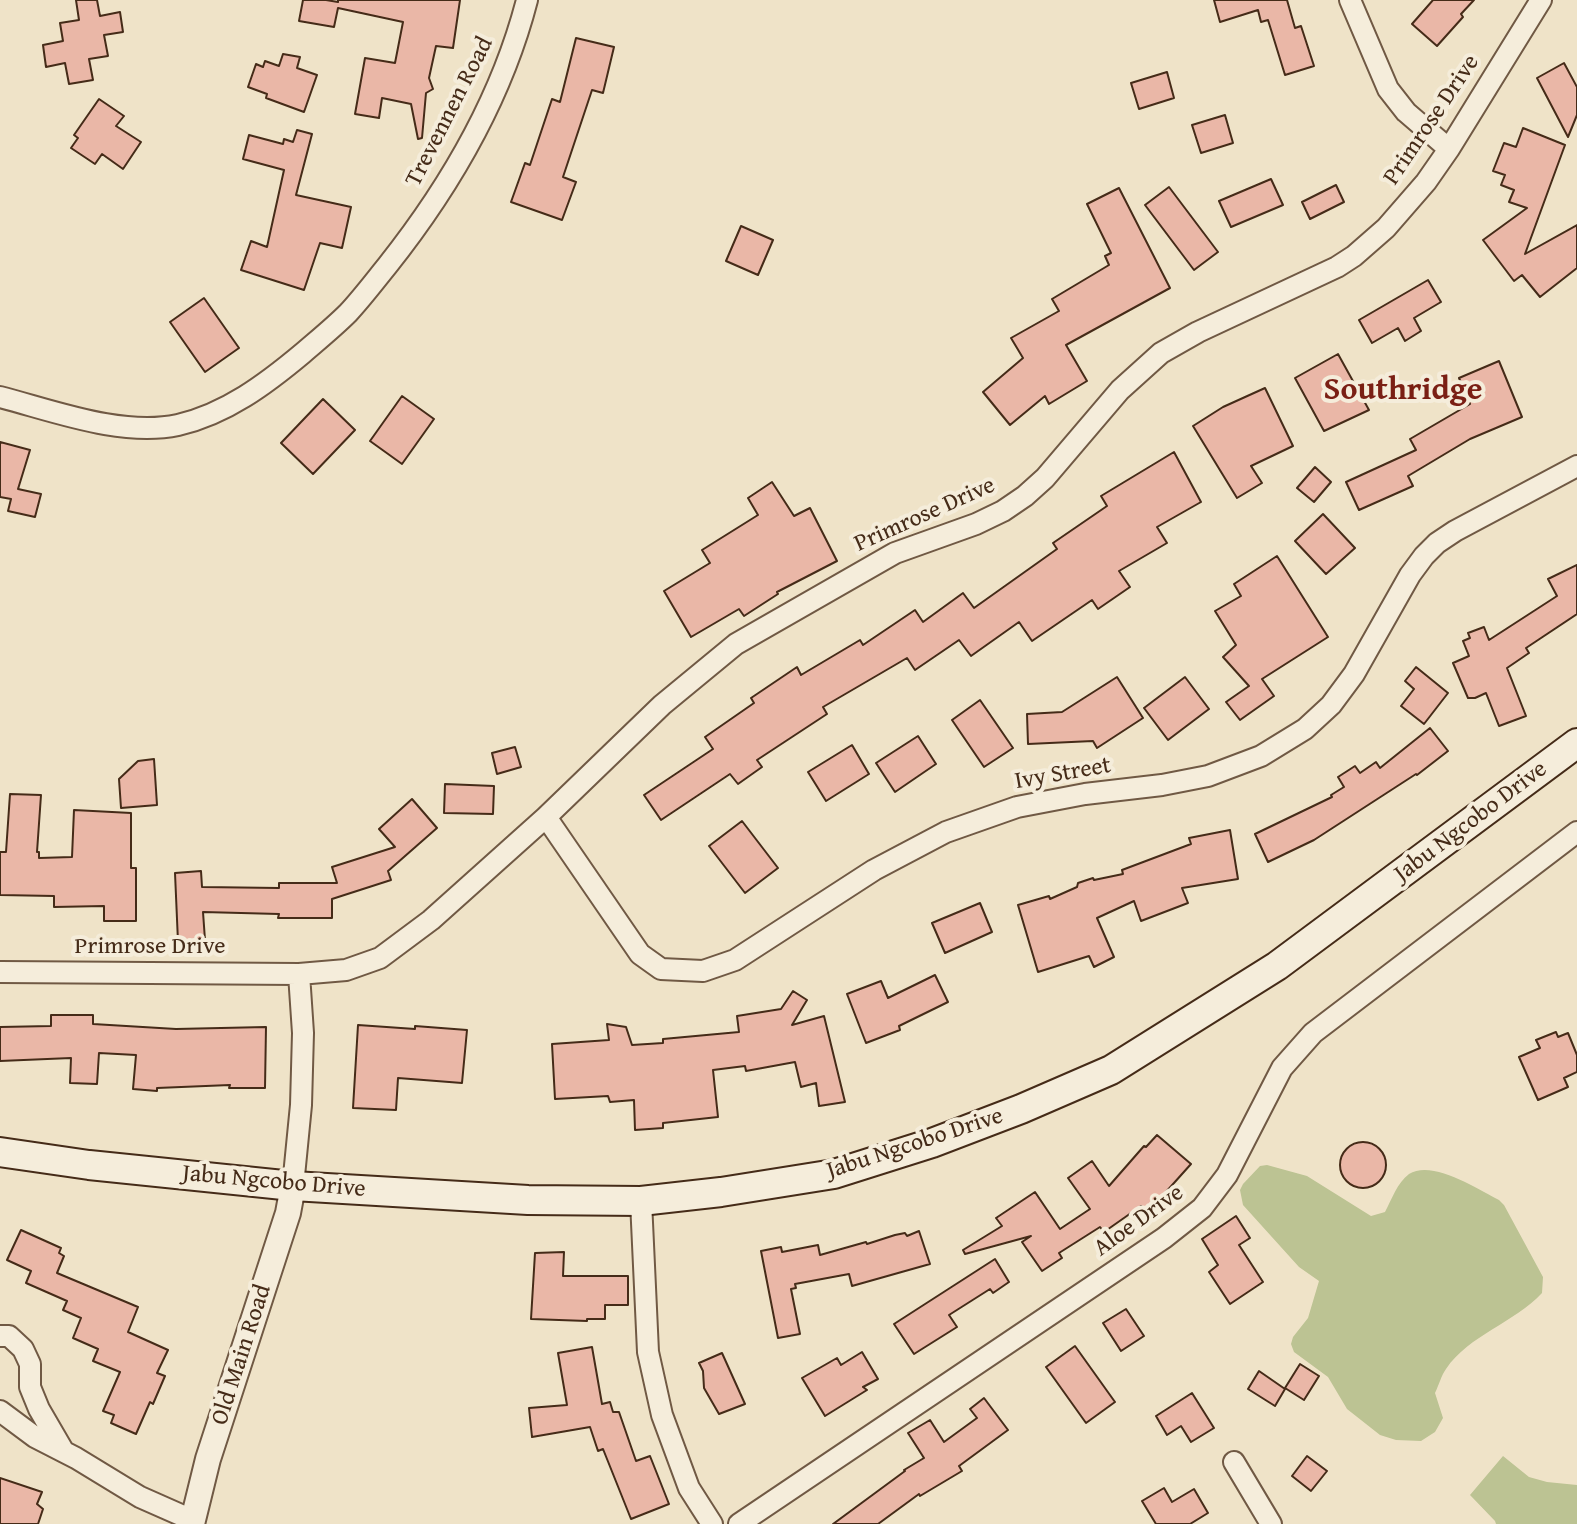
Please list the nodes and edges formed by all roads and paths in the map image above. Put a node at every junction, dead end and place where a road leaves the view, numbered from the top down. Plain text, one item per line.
1 (527, 0) edge
2 (1350, 0) edge
3 (1541, 0) edge
4 (1449, 149) junction
5 (0, 397) edge
6 (1577, 466) edge
7 (1577, 743) edge
8 (546, 817) junction
9 (1577, 832) edge
10 (0, 972) edge
11 (299, 974) junction
12 (0, 1152) edge
13 (293, 1186) junction
14 (641, 1201) junction
15 (0, 1336) edge
16 (0, 1411) edge
17 (64, 1452) junction
18 (1234, 1462) dead end
19 (192, 1522) edge
20 (712, 1524) edge
21 (739, 1524) edge
22 (1271, 1524) edge

1 - 5 street, Trevennen Road
2 - 4 street
3 - 4 street, Primrose Drive
4 - 8 street, Primrose Drive
6 - 8 street, Ivy Street
7 - 14 main road, Jabu Ngcobo Drive
8 - 11 street, Primrose Drive
9 - 21 street, Aloe Drive
10 - 11 street, Primrose Drive
11 - 13 street
12 - 13 main road, Jabu Ngcobo Drive
13 - 14 main road, Jabu Ngcobo Drive
13 - 19 street, Old Main Road
14 - 20 street
15 - 17 street
16 - 17 street
17 - 19 street
18 - 22 street

